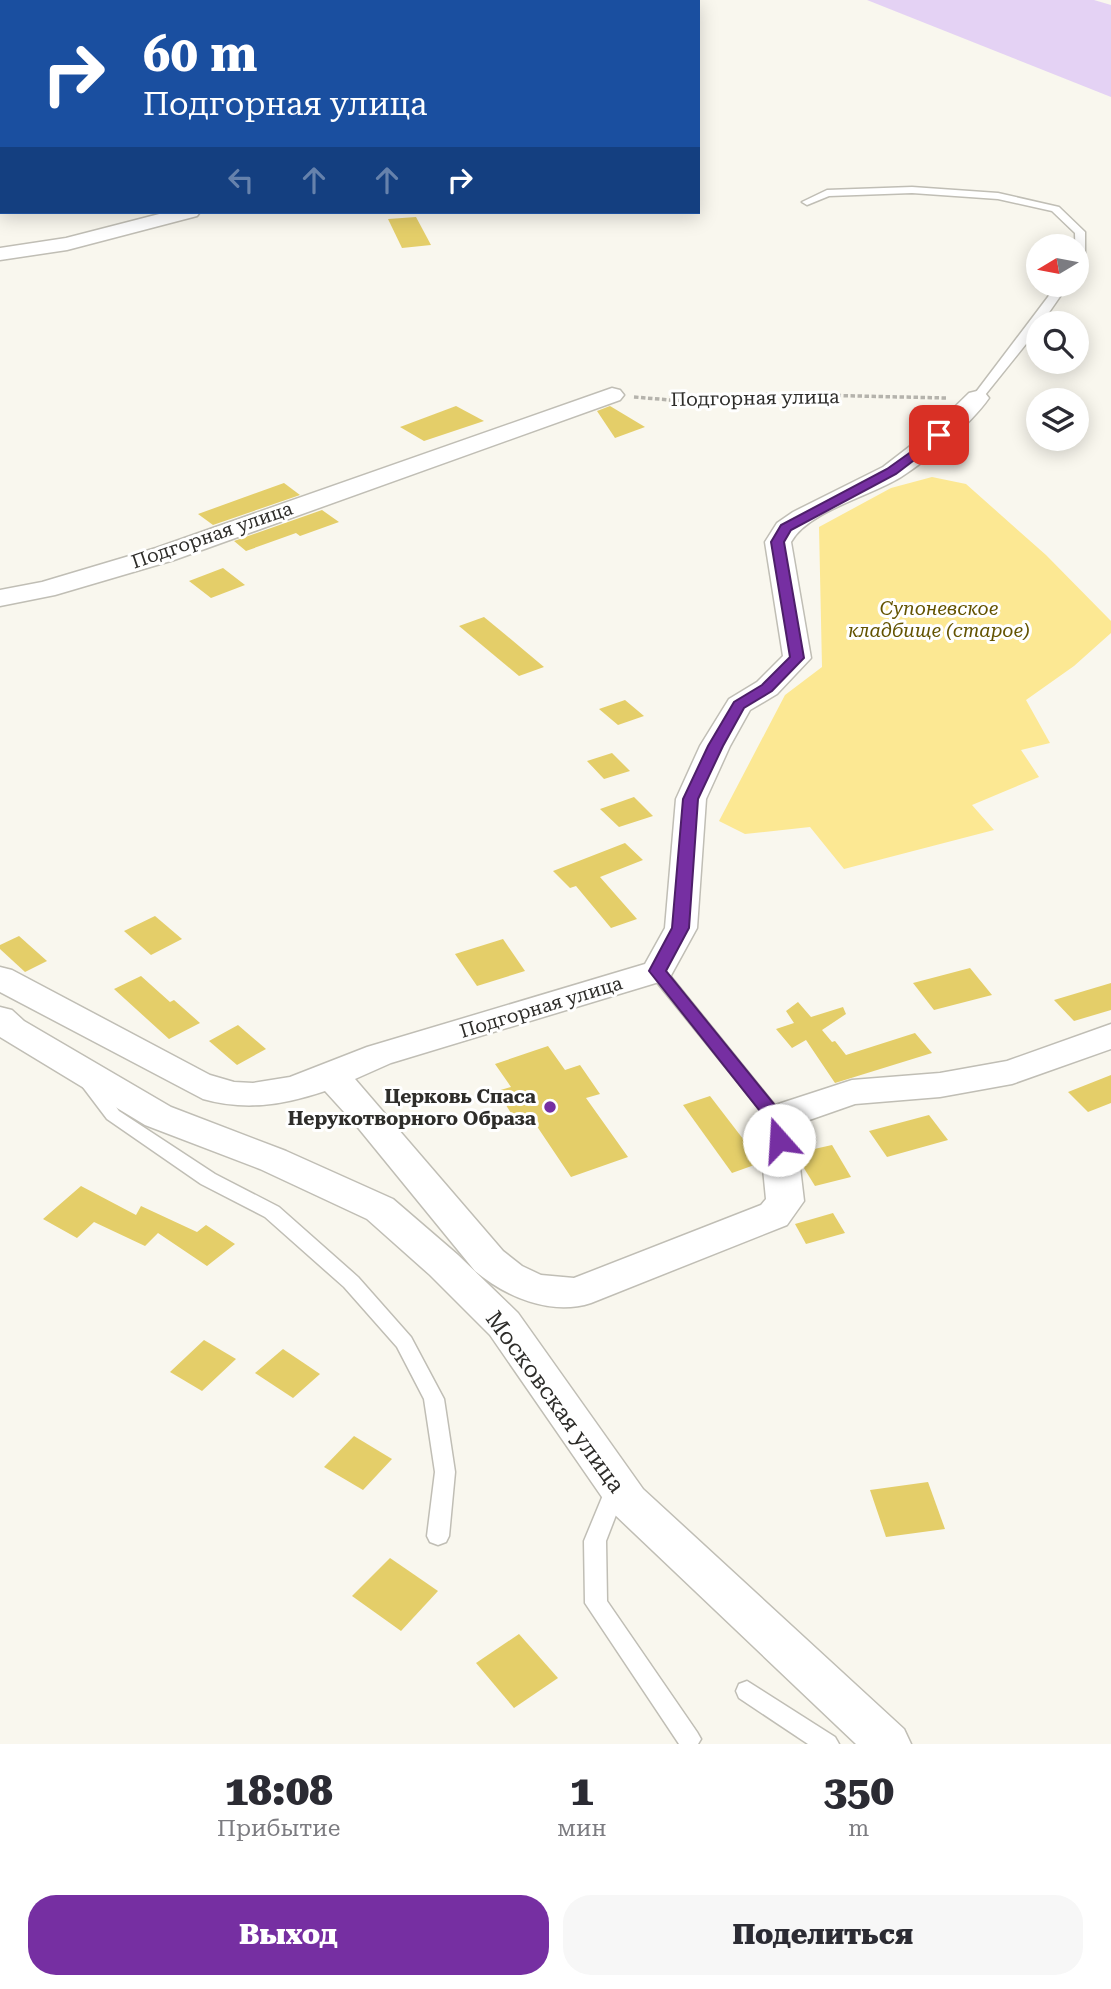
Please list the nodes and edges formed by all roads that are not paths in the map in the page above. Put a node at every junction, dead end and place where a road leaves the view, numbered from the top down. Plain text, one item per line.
1 (807, 202) dead end
2 (182, 214) edge
3 (1080, 234) edge
4 (0, 254) edge
5 (1054, 298) edge
6 (612, 395) road end
7 (977, 398) joint
8 (0, 598) edge
9 (657, 971) junction
10 (0, 978) edge
11 (0, 1018) edge
12 (1111, 1036) edge
13 (75, 1066) junction
14 (331, 1076) junction
15 (776, 1118) junction
16 (616, 1486) junction
17 (438, 1536) dead end
18 (747, 1691) dead end
19 (690, 1739) dead end
20 (827, 1744) edge
21 (888, 1744) edge

1 - 3 lane
2 - 4 street
5 - 7 lane
6 - 8 street, Подгорная улица
7 - 9 street
9 - 14 street, Подгорная улица
9 - 15 lane
10 - 14 street, Подгорная улица
11 - 13 street, Московская улица
12 - 15 street
13 - 16 street, Московская улица
13 - 17 lane
14 - 15 street
16 - 19 lane
16 - 21 street, Московская улица
18 - 20 lane

